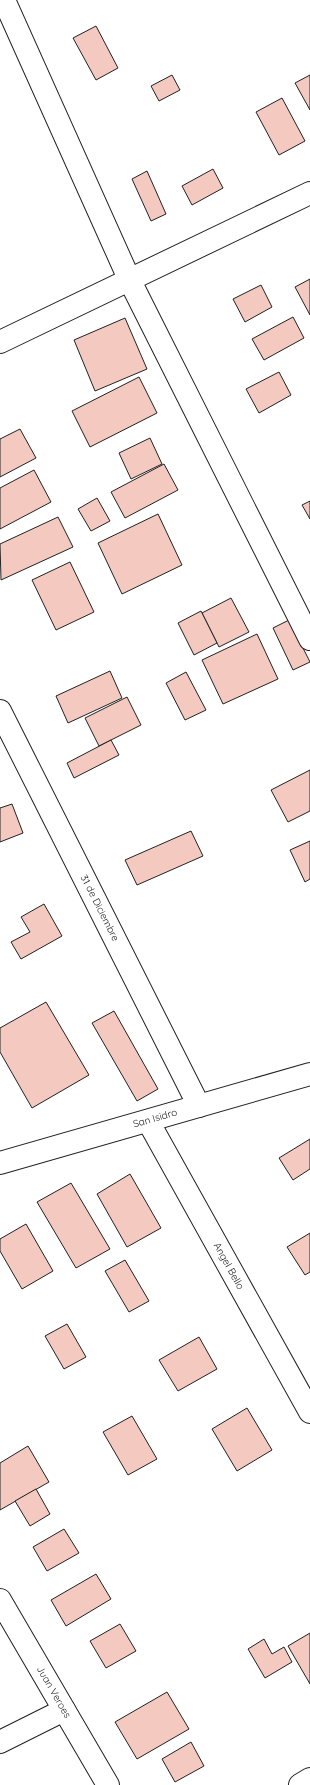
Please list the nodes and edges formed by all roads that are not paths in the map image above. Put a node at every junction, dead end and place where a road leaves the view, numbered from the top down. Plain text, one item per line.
1 (4, 0) edge
2 (310, 193) edge
3 (130, 281) junction
4 (0, 342) edge
5 (310, 639) edge
6 (0, 711) edge
7 (310, 1074) edge
8 (199, 1106) junction
9 (148, 1120) junction
10 (0, 1163) edge
11 (310, 1412) edge
12 (0, 1600) edge
13 (64, 1710) junction
14 (0, 1742) edge
15 (310, 1779) edge
16 (108, 1785) edge
17 (300, 1785) edge

1 - 3 street
2 - 3 street
3 - 4 street
3 - 5 street
6 - 8 street, 31 de Diciembre
7 - 8 street, San Isidro
8 - 9 street, San Isidro
9 - 10 street, San Isidro
9 - 11 street, Angel Bello
12 - 13 street, Juan Veroes
13 - 14 street
13 - 16 street, Juan Veroes
15 - 17 street

